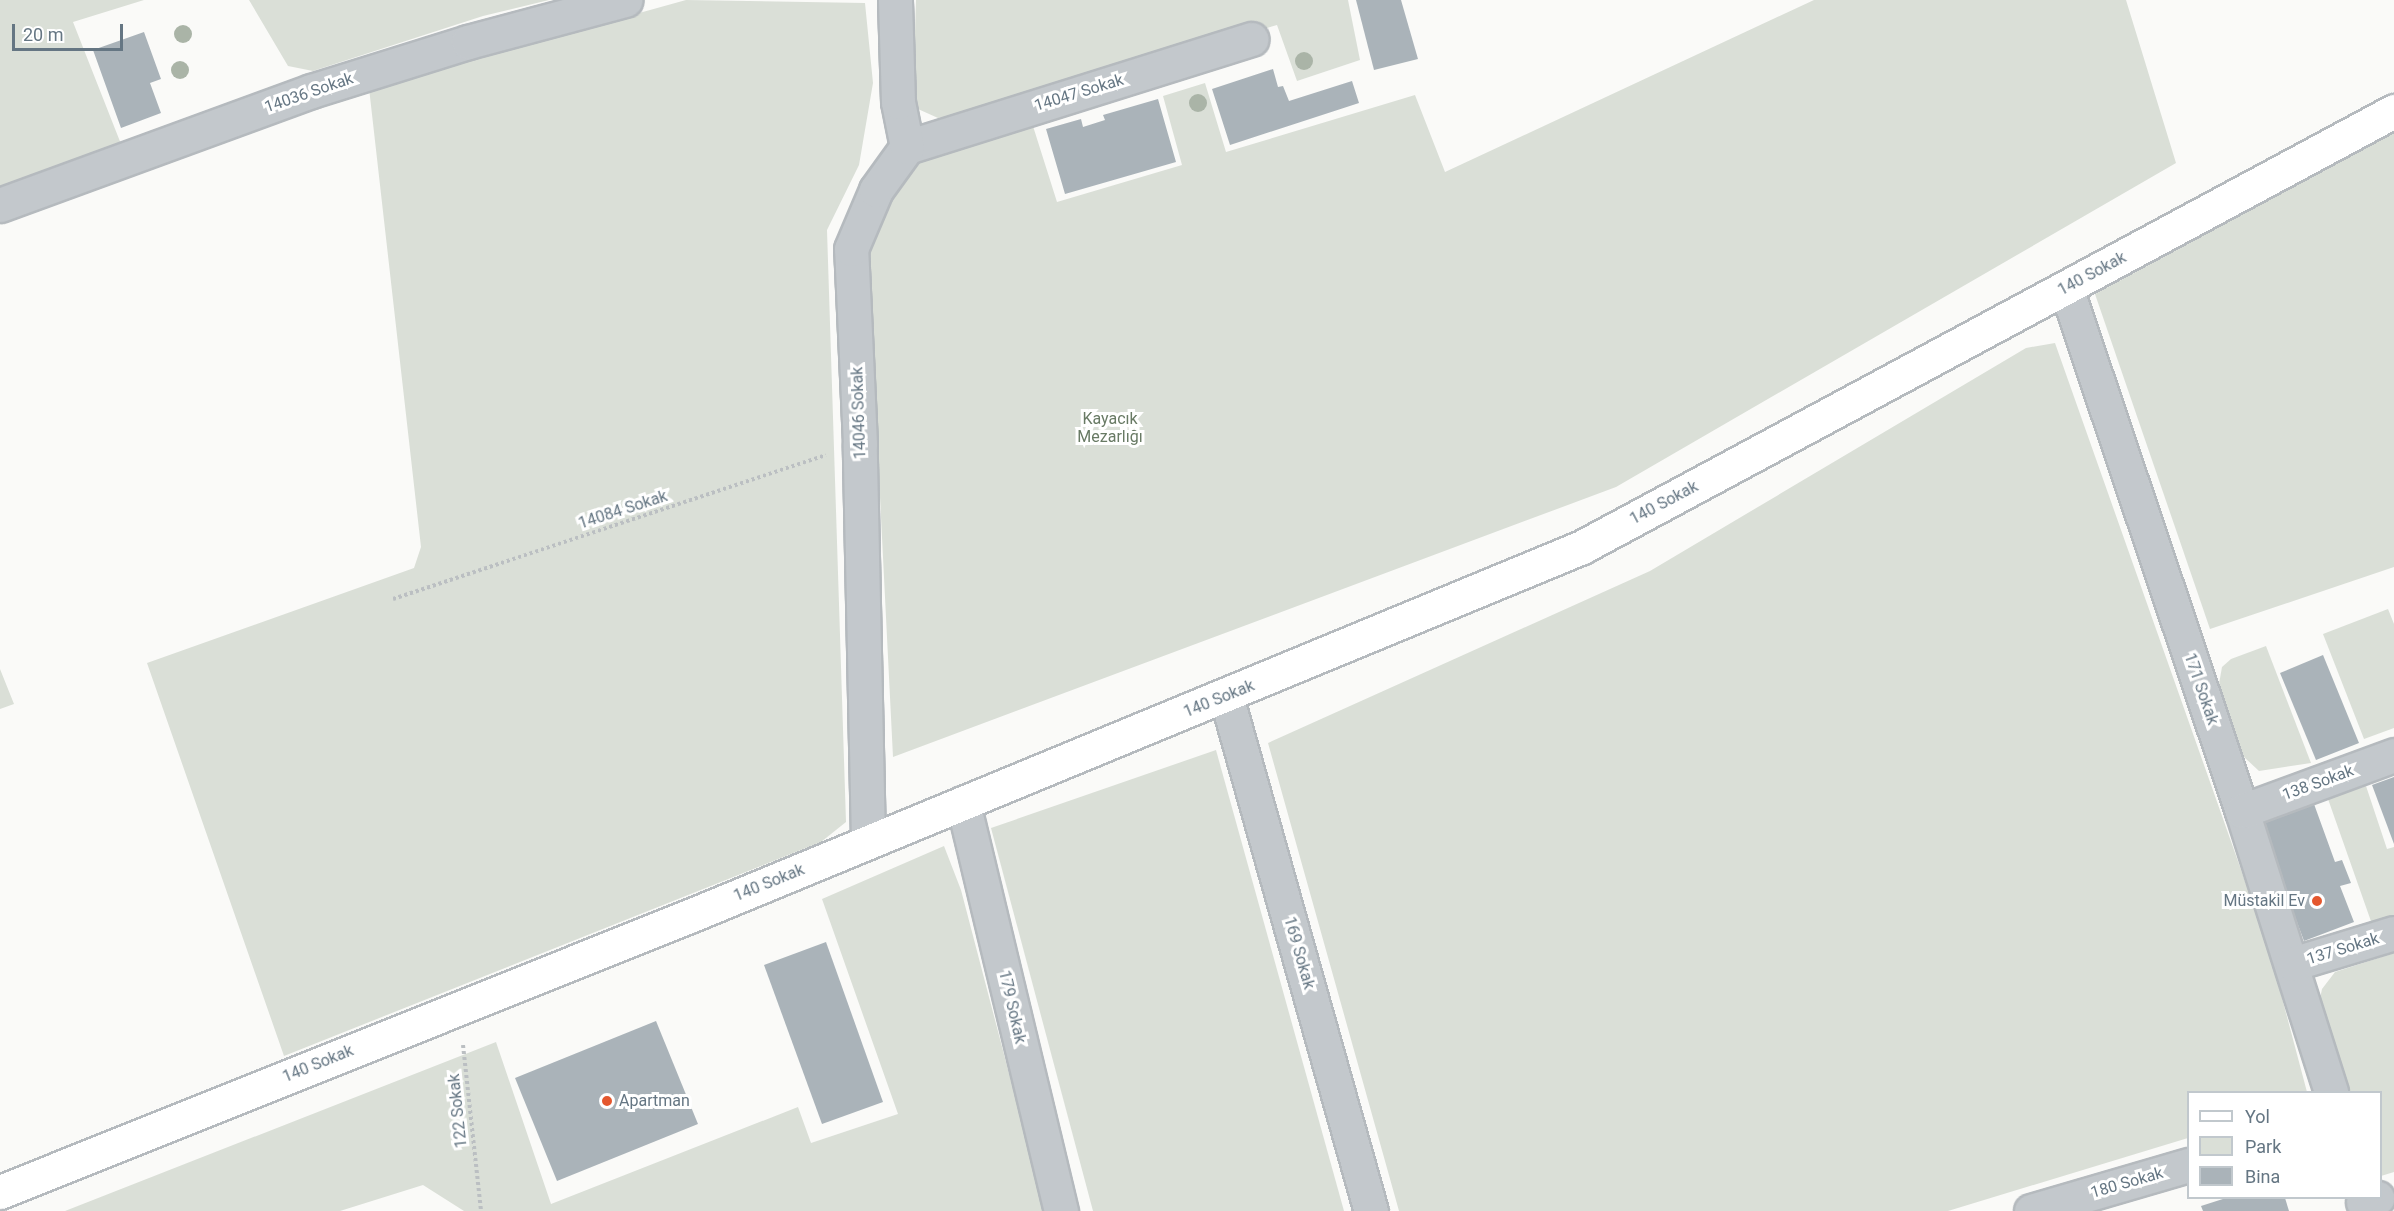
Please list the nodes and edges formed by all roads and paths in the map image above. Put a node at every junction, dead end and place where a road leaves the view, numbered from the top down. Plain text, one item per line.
1 (625, 0) edge
2 (895, 0) edge
3 (1251, 39) dead end
4 (2394, 111) edge
5 (907, 147) junction
6 (0, 205) edge
7 (2066, 288) junction
8 (860, 444) junction
9 (393, 598) dead end
10 (1226, 696) junction
11 (2394, 755) edge
12 (963, 803) junction
13 (2242, 811) junction
14 (868, 842) junction
15 (2394, 933) edge
16 (2292, 964) junction
17 (459, 1008) junction
18 (2331, 1091) edge
19 (2187, 1165) edge
20 (0, 1192) edge
21 (482, 1211) edge
22 (1061, 1211) edge
23 (1371, 1211) edge
24 (2031, 1211) edge

1 - 6 street, 14036 Sokak
2 - 5 street
3 - 5 street, 14047 Sokak
4 - 7 main road, 140 Sokak
5 - 8 street, 14046 Sokak
7 - 10 main road, 140 Sokak
7 - 13 street, 171 Sokak
8 - 9 path, 14084 Sokak
8 - 14 street, 14046 Sokak
10 - 12 main road, 140 Sokak
10 - 23 street, 169 Sokak
11 - 13 street, 138 Sokak
12 - 14 main road, 140 Sokak
12 - 22 street, 179 Sokak
13 - 16 street, 171 Sokak
14 - 17 main road, 140 Sokak
15 - 16 street, 137 Sokak
16 - 18 street, 171 Sokak
17 - 20 main road, 140 Sokak
17 - 21 path, 122 Sokak
19 - 24 street, 180 Sokak

